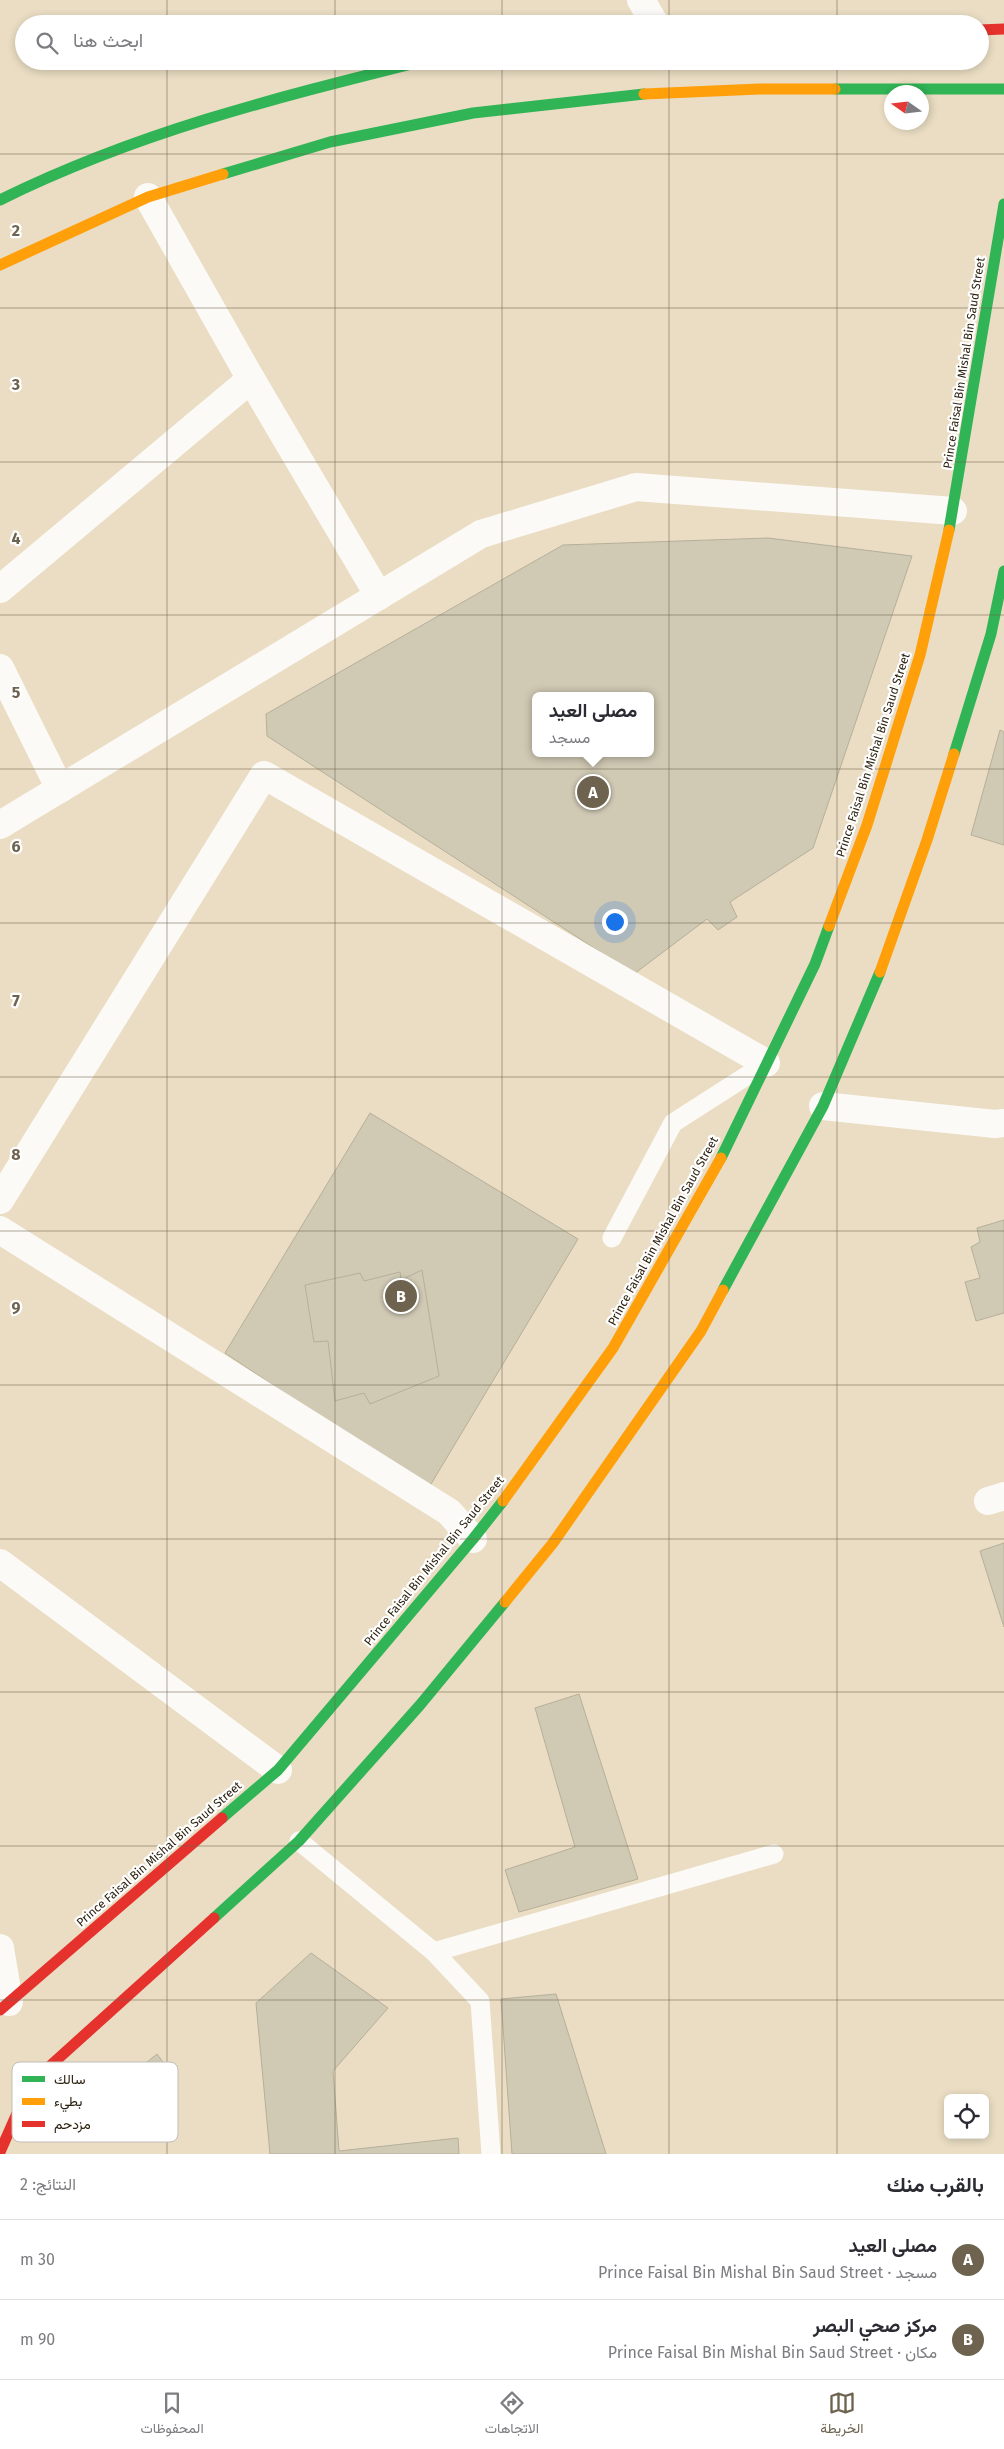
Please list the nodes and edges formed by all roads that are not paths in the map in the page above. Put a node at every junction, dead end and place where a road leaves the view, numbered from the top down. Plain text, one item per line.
1 (641, 0) edge
2 (650, 15) edge
3 (1004, 29) edge
4 (989, 30) edge
5 (388, 70) edge
6 (1004, 89) edge
7 (148, 197) junction
8 (0, 200) edge
9 (1004, 204) edge
10 (0, 265) edge
11 (251, 379) junction
12 (953, 511) junction
13 (1004, 571) edge
14 (0, 590) edge
15 (379, 596) junction
16 (0, 668) edge
17 (60, 789) junction
18 (0, 825) edge
19 (766, 1063) junction
20 (823, 1106) junction
21 (1004, 1123) edge
22 (0, 1200) edge
23 (0, 1230) edge
24 (612, 1238) dead end
25 (473, 1539) junction
26 (0, 1563) edge
27 (278, 1770) junction
28 (299, 1841) junction
29 (774, 1854) dead end
30 (0, 1948) edge
31 (434, 1952) junction
32 (5, 2006) edge
33 (54, 2062) edge
34 (12, 2125) edge
35 (0, 2152) edge
36 (491, 2154) edge

1 - 2 street
3 - 4 street
5 - 8 street
6 - 7 street
7 - 10 street
7 - 11 street
9 - 12 street, Prince Faisal Bin Mishal Bin Saud Street
11 - 14 street
11 - 15 street
12 - 15 street
12 - 19 street, Prince Faisal Bin Mishal Bin Saud Street
13 - 20 street
15 - 17 street
16 - 17 street
17 - 18 street
19 - 22 street
19 - 24 lane
19 - 25 street, Prince Faisal Bin Mishal Bin Saud Street
20 - 21 street
20 - 28 street
23 - 25 street
25 - 27 street, Prince Faisal Bin Mishal Bin Saud Street
26 - 27 street
27 - 32 street, Prince Faisal Bin Mishal Bin Saud Street
28 - 31 lane
28 - 33 street
29 - 31 lane
30 - 32 street
31 - 36 lane
34 - 35 street

